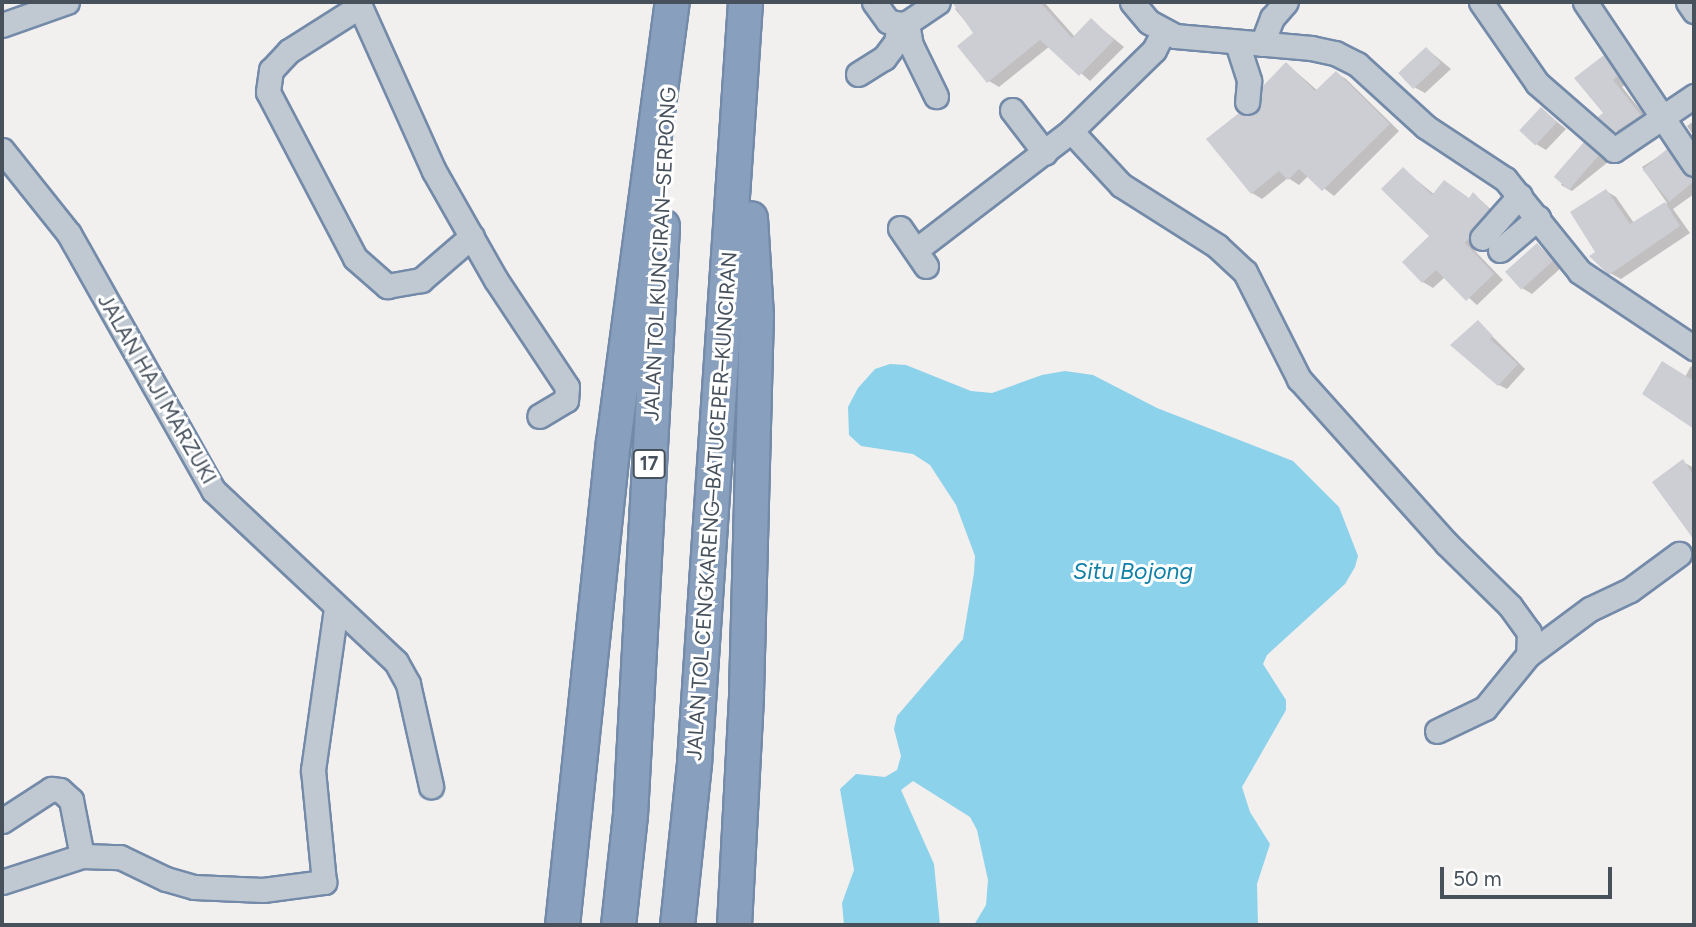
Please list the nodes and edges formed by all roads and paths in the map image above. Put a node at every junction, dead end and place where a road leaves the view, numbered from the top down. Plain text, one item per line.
1 (66, 2) edge
2 (673, 2) edge
3 (874, 2) edge
4 (938, 2) edge
5 (1132, 2) edge
6 (1286, 2) edge
7 (1481, 2) edge
8 (1585, 2) edge
9 (1688, 2) edge
10 (359, 4) edge
11 (1694, 11) edge
12 (744, 16) edge
13 (903, 23) junction
14 (2, 25) edge
15 (1163, 32) junction
16 (1237, 43) junction
17 (1262, 44) junction
18 (858, 74) dead end
19 (742, 87) junction
20 (936, 96) dead end
21 (1694, 96) edge
22 (1247, 102) dead end
23 (1012, 110) dead end
24 (1663, 118) junction
25 (1071, 131) junction
26 (2, 150) edge
27 (1045, 153) junction
28 (1694, 164) edge
29 (1520, 195) junction
30 (1538, 218) junction
31 (900, 228) dead end
32 (471, 236) junction
33 (1694, 348) edge
34 (540, 416) dead end
35 (1679, 554) dead end
36 (336, 609) junction
37 (1528, 655) junction
38 (1437, 731) dead end
39 (431, 786) dead end
40 (2, 821) edge
41 (82, 856) junction
42 (2, 882) edge
43 (562, 925) edge
44 (618, 925) edge
45 (677, 925) edge
46 (734, 925) edge

1 - 14 street
2 - 43 highway
2 - 44 highway, JALAN TOL KUNCIRAN–SERPONG / 17
3 - 13 street
4 - 13 street
5 - 15 street
6 - 17 street
7 - 24 street
8 - 24 street
9 - 11 street
10 - 32 street
10 - 32 street
12 - 19 highway
13 - 18 street
13 - 20 street
15 - 16 street
15 - 25 street
16 - 17 street
16 - 22 street
17 - 29 street
19 - 45 highway, JALAN TOL CENGKARENG–BATUCEPER–KUNCIRAN
19 - 46 highway
21 - 24 street
23 - 27 street
24 - 28 street
25 - 27 street
25 - 37 street
26 - 36 street, JALAN HAJI MARZUKI
27 - 31 street
29 - 30 street
29 - 30 street
30 - 33 street
32 - 34 street
35 - 37 street
36 - 39 street, JALAN HAJI MARZUKI
36 - 41 street
37 - 38 street
40 - 41 street
41 - 42 street

